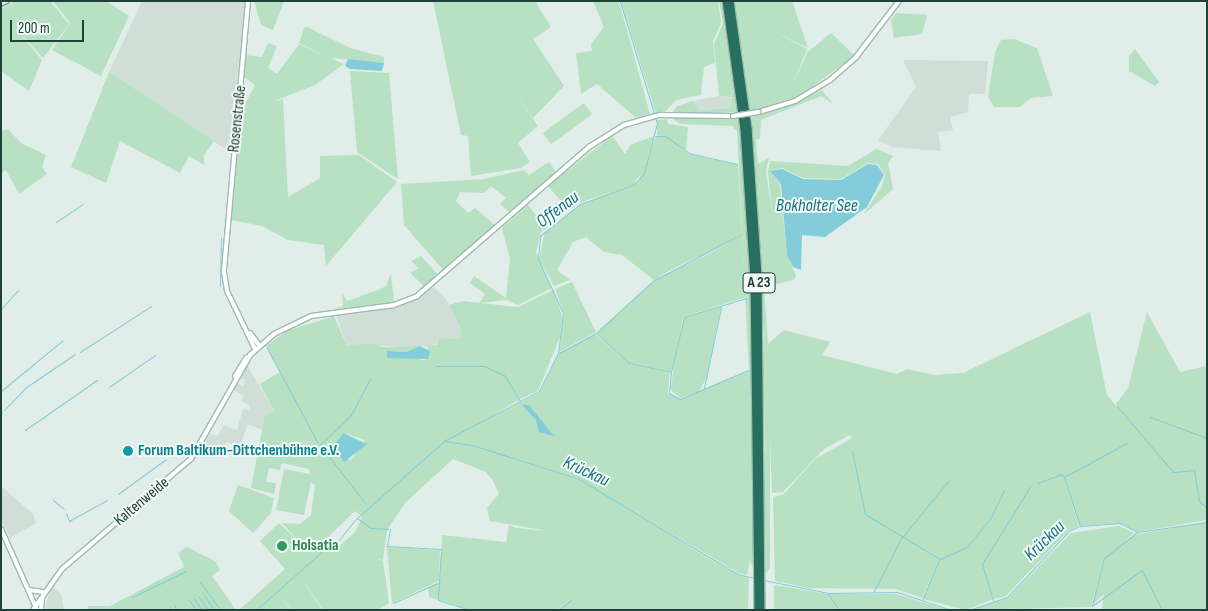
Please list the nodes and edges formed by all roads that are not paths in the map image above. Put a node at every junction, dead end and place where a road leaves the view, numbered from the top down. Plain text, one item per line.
1 (248, 1) edge
2 (726, 1) edge
3 (731, 1) edge
4 (900, 1) edge
5 (257, 347) junction
6 (1, 529) edge
7 (760, 566) junction
8 (760, 588) junction
9 (28, 589) junction
10 (43, 594) junction
11 (35, 609) edge
12 (41, 610) edge
13 (758, 610) edge
14 (762, 610) edge

1 - 5 main road, Rosenstraße
2 - 7 highway, A 23
3 - 7 highway, A 23
4 - 5 main road, Kaltenweide, bridge
5 - 10 main road, Kaltenweide
6 - 9 main road
7 - 8 highway, A 23
8 - 13 highway, A 23
8 - 14 highway, A 23
9 - 10 main road
9 - 11 main road
10 - 11 main road, Kaltenweide
10 - 12 main road

